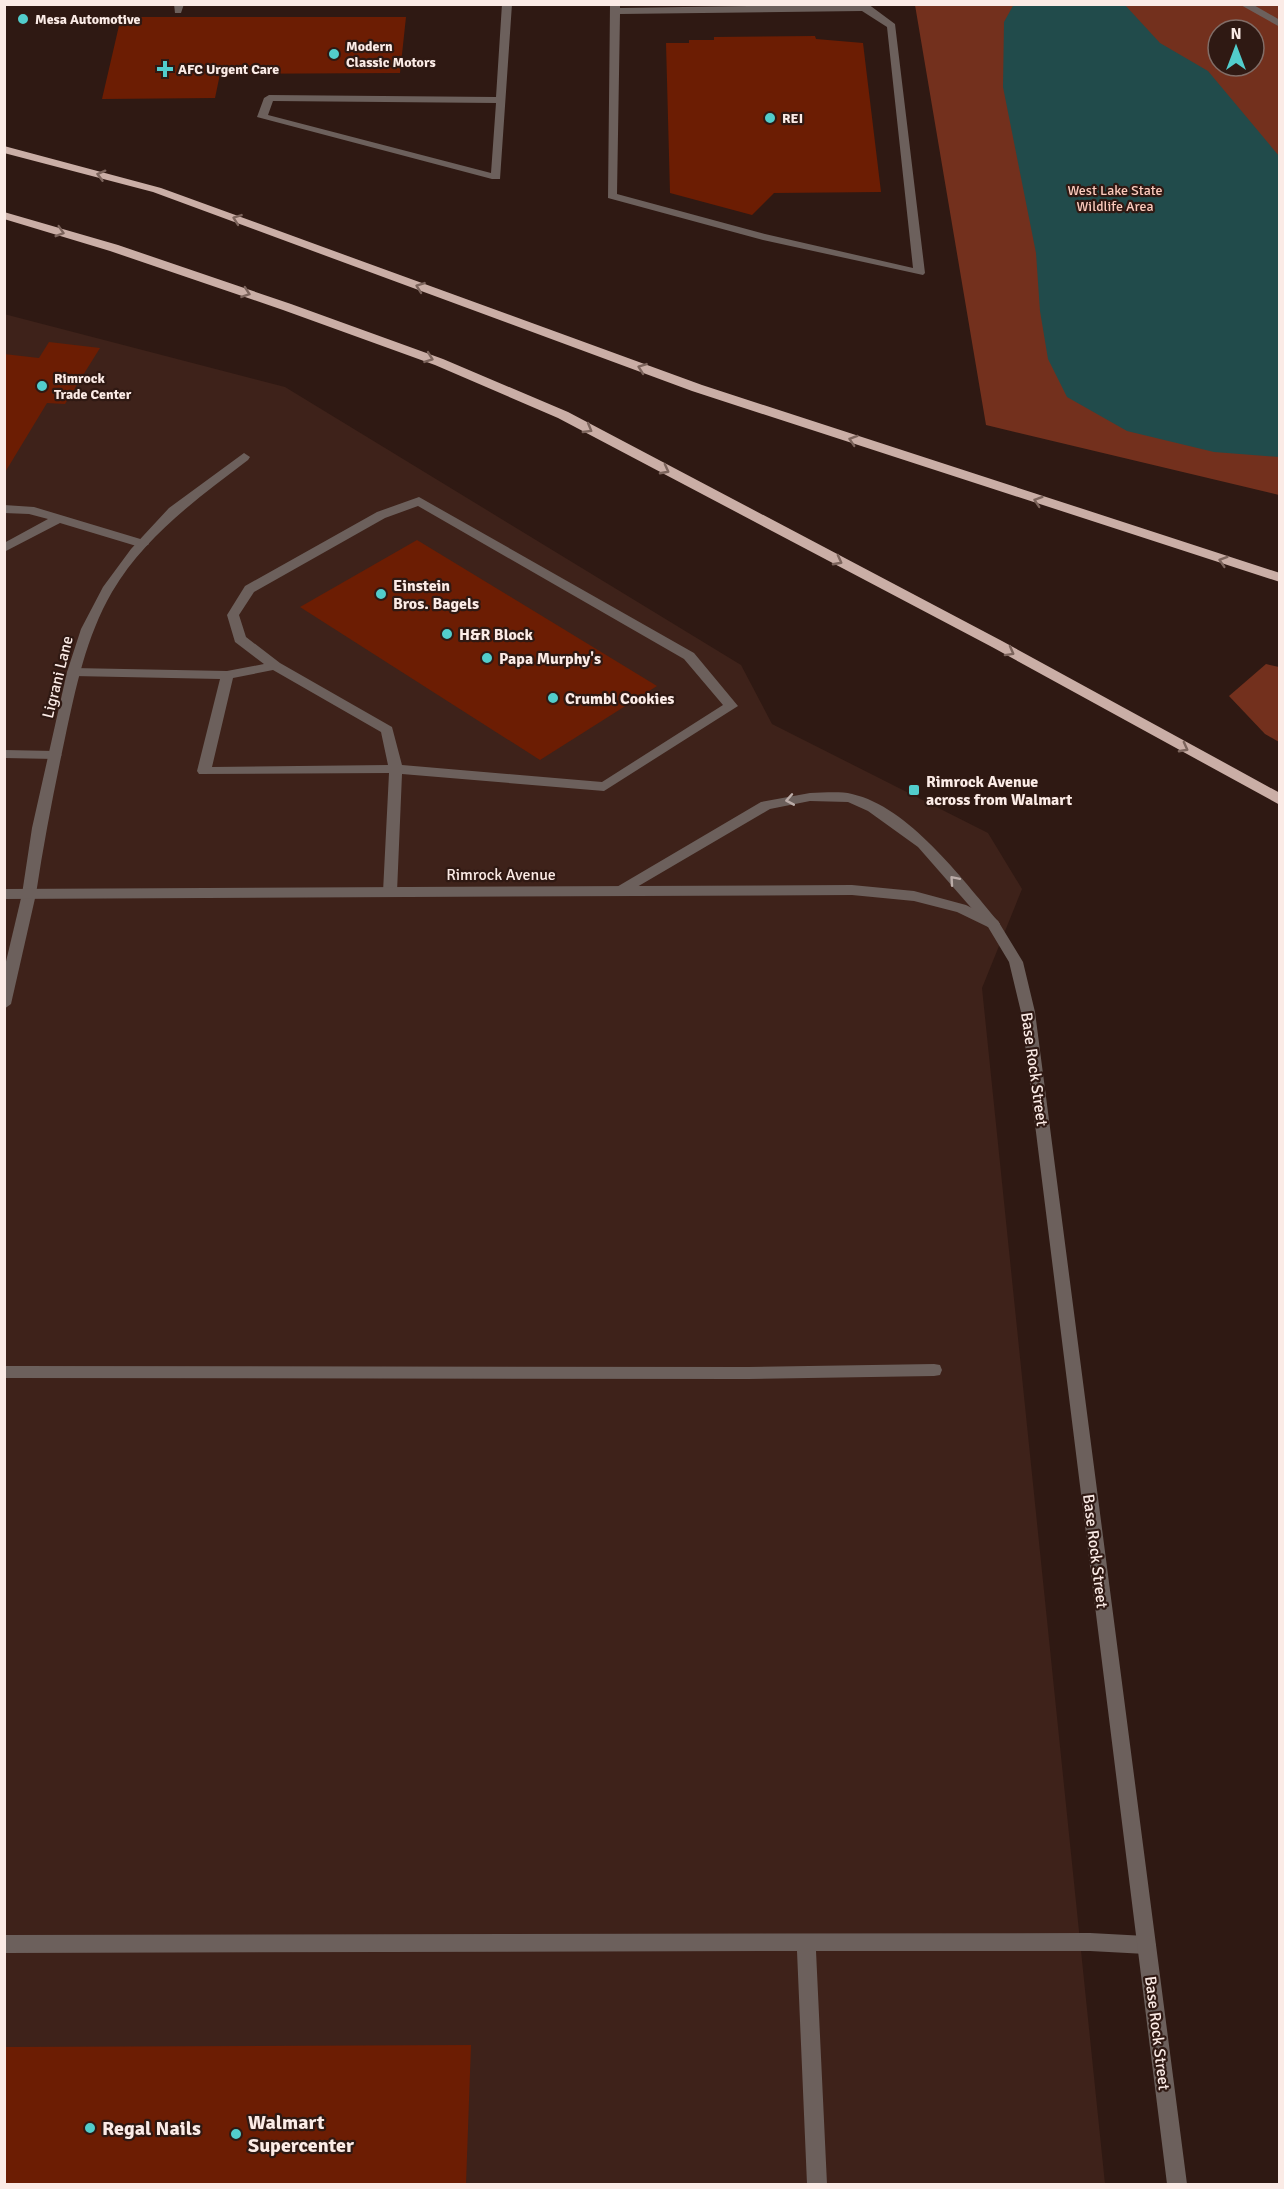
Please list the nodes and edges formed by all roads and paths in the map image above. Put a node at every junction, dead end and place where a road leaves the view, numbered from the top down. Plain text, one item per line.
1 (507, 4) edge
2 (1244, 4) edge
3 (864, 6) edge
4 (615, 8) edge
5 (1280, 24) edge
6 (501, 100) junction
7 (4, 149) edge
8 (4, 215) edge
9 (244, 457) dead end
10 (4, 509) edge
11 (58, 519) junction
12 (143, 544) junction
13 (4, 549) edge
14 (1280, 578) edge
15 (275, 666) junction
16 (73, 672) junction
17 (227, 675) junction
18 (4, 754) edge
19 (55, 755) junction
20 (396, 769) junction
21 (1280, 800) edge
22 (620, 891) junction
23 (390, 892) junction
24 (4, 894) edge
25 (29, 894) junction
26 (993, 924) junction
27 (4, 1004) edge
28 (934, 1370) dead end
29 (4, 1372) edge
30 (806, 1942) junction
31 (4, 1944) edge
32 (1146, 1945) junction
33 (817, 2184) edge
34 (1177, 2184) edge

1 - 6 street
2 - 5 street
3 - 4 street
3 - 4 street
6 - 6 street
14 -> 7 highway
8 -> 21 highway
9 - 12 street, Ligrani Lane
10 - 11 street
11 - 12 street
11 - 13 street
12 - 16 street, Ligrani Lane
15 - 17 street
15 - 20 street
15 - 20 street
16 - 17 street
16 - 19 street, Ligrani Lane
17 - 20 street
18 - 19 street
19 - 25 street, Ligrani Lane
20 - 23 street
22 - 23 street, Rimrock Avenue
22 - 26 street, Rimrock Avenue
26 -> 22 street, Base Rock Street
23 - 25 street, Rimrock Avenue
24 - 25 street, Rimrock Avenue
25 - 27 street, Ligrani Lane
26 - 32 street, Base Rock Street
28 - 29 street
30 - 31 street
30 - 32 street
30 - 33 street
32 - 34 street, Base Rock Street

